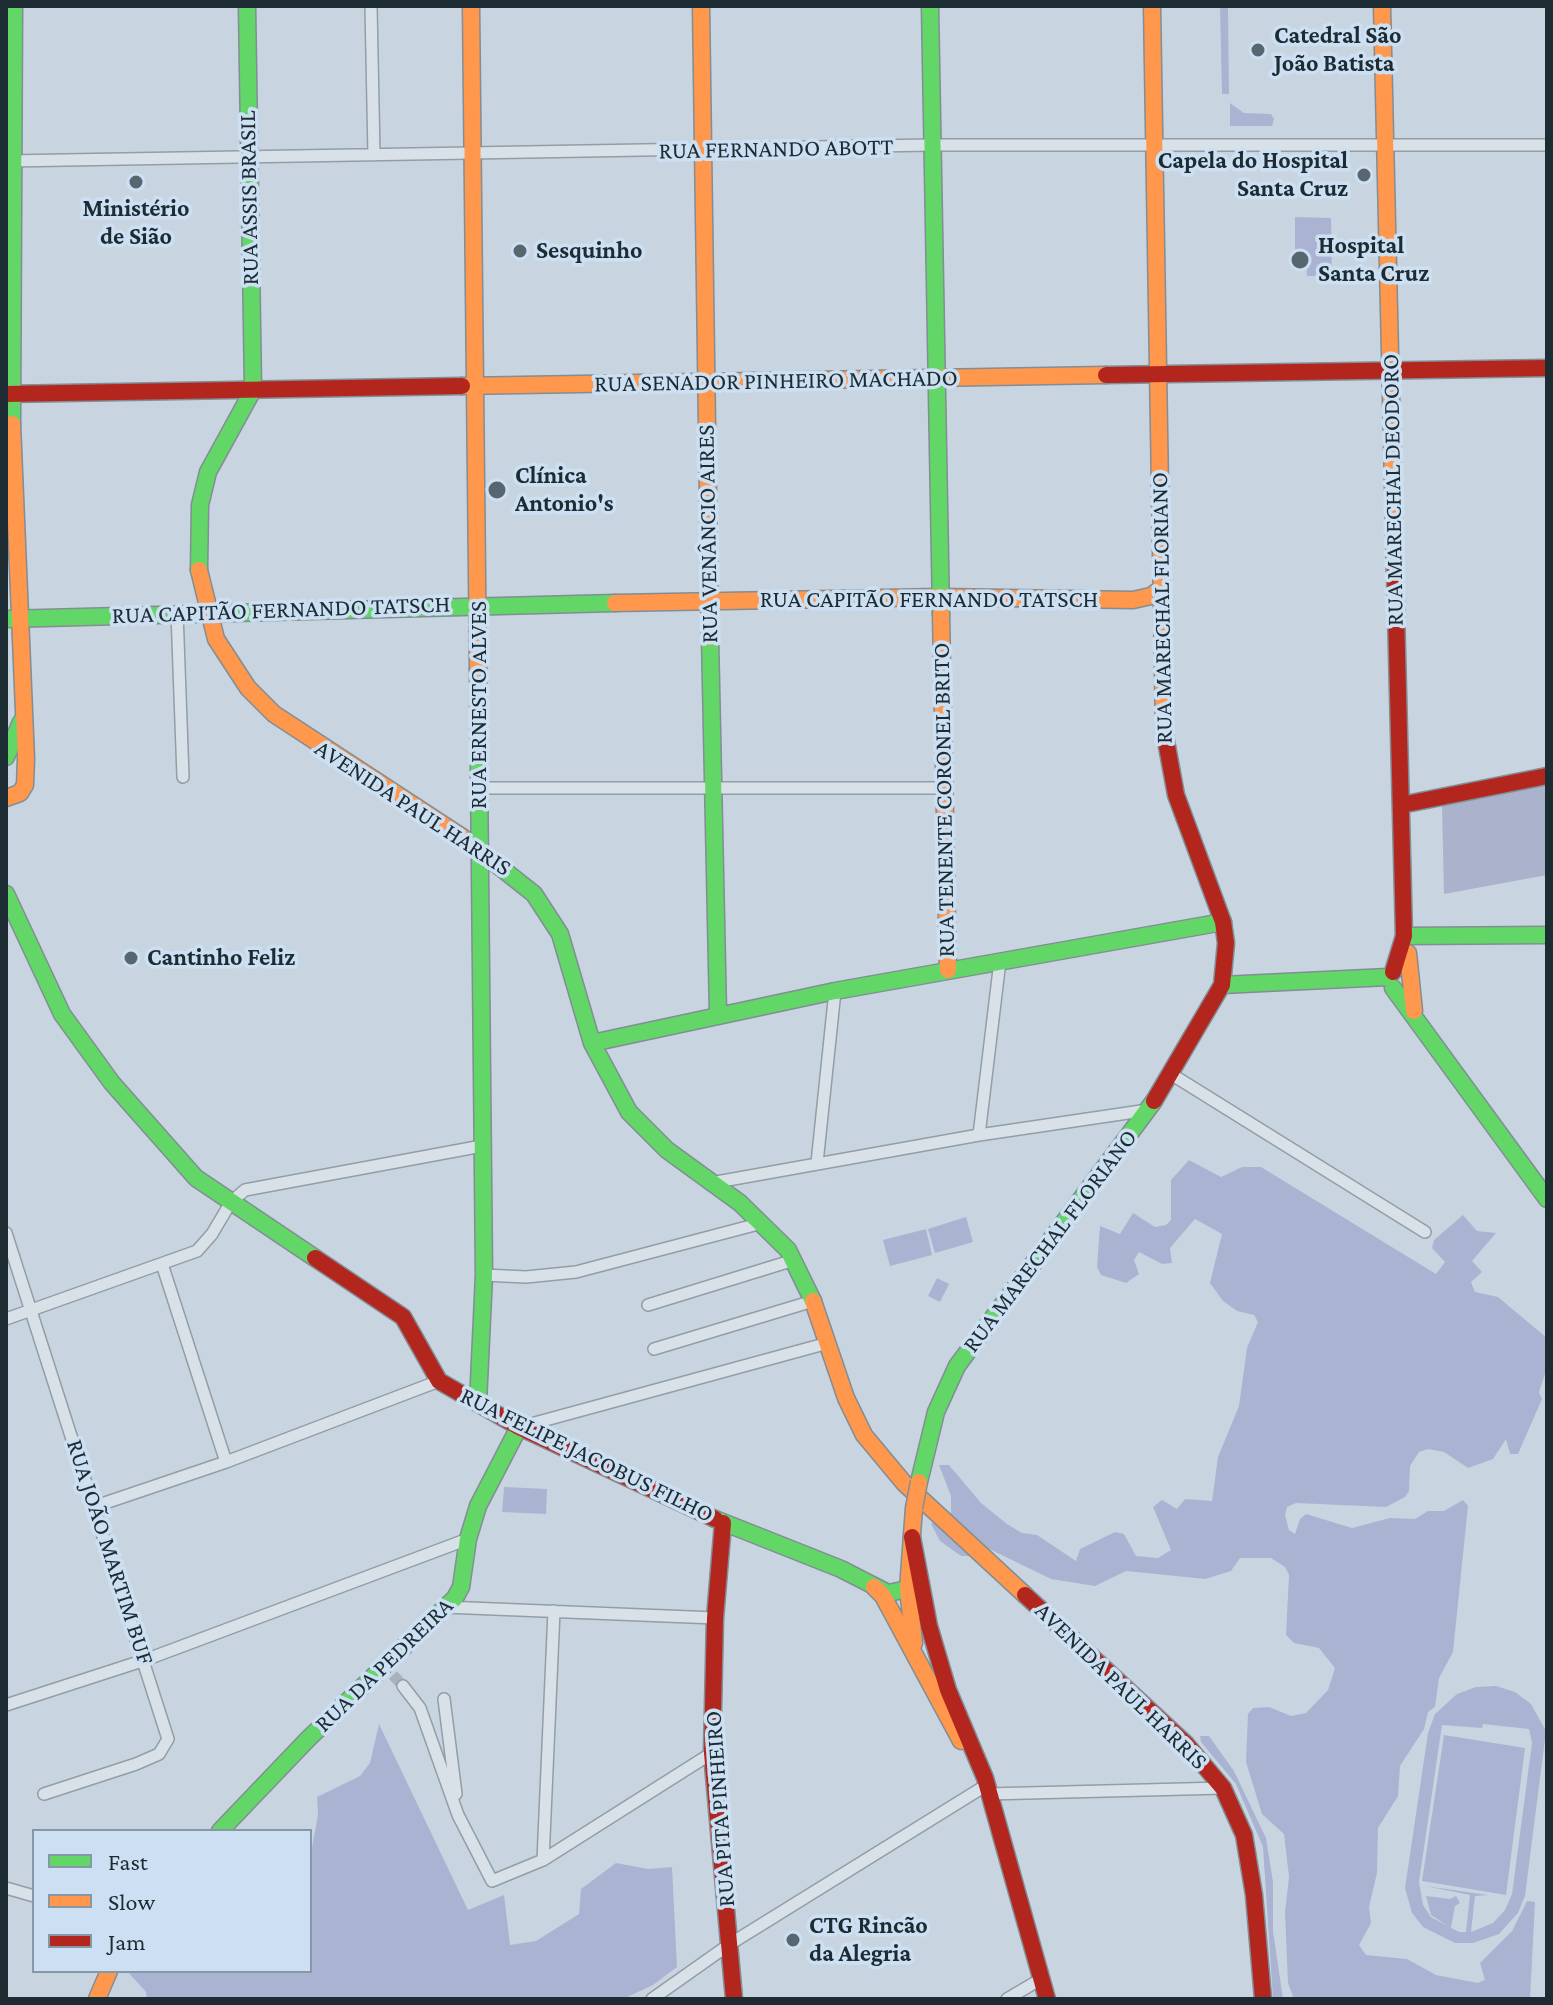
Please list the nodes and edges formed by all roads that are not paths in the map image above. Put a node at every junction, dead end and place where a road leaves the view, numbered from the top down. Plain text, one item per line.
1 (14, 6) edge
2 (247, 6) edge
3 (371, 6) edge
4 (471, 6) edge
5 (701, 6) edge
6 (930, 6) edge
7 (1152, 6) edge
8 (1382, 6) edge
9 (1154, 144) junction
10 (931, 145) junction
11 (1547, 145) edge
12 (1384, 146) junction
13 (471, 152) junction
14 (701, 152) junction
15 (374, 155) junction
16 (248, 156) junction
17 (9, 161) edge
18 (1547, 368) edge
19 (1390, 370) junction
20 (1157, 374) junction
21 (936, 378) junction
22 (704, 382) junction
23 (476, 386) junction
24 (253, 390) junction
25 (9, 394) edge
26 (1162, 588) junction
27 (940, 597) junction
28 (1133, 600) junction
29 (709, 602) junction
30 (479, 605) junction
31 (207, 611) junction
32 (177, 612) junction
33 (1163, 613) junction
34 (12, 619) edge
35 (23, 717) junction
36 (6, 757) edge
37 (1547, 776) edge
38 (183, 777) dead end
39 (715, 785) junction
40 (479, 788) junction
41 (946, 788) junction
42 (6, 798) edge
43 (1401, 805) junction
44 (480, 849) junction
45 (6, 894) edge
46 (1223, 922) junction
47 (1547, 935) edge
48 (1412, 936) junction
49 (1408, 953) junction
50 (1000, 961) junction
51 (948, 970) junction
52 (1395, 980) junction
53 (1222, 985) junction
54 (835, 991) junction
55 (1412, 1009) junction
56 (718, 1014) junction
57 (592, 1043) junction
58 (1171, 1074) junction
59 (1148, 1110) junction
60 (979, 1135) junction
61 (482, 1146) junction
62 (817, 1163) junction
63 (711, 1183) junction
64 (1547, 1199) edge
65 (231, 1202) junction
66 (762, 1223) junction
67 (1425, 1232) dead end
68 (6, 1233) edge
69 (794, 1260) junction
70 (162, 1264) junction
71 (484, 1275) junction
72 (813, 1301) junction
73 (648, 1305) dead end
74 (31, 1311) junction
75 (6, 1319) edge
76 (828, 1343) junction
77 (654, 1349) dead end
78 (439, 1381) junction
79 (478, 1403) junction
80 (519, 1427) junction
81 (226, 1462) junction
82 (96, 1506) junction
83 (922, 1506) junction
84 (723, 1523) junction
85 (912, 1537) junction
86 (468, 1539) junction
87 (869, 1581) junction
88 (908, 1589) junction
89 (888, 1593) junction
90 (445, 1607) junction
91 (554, 1611) junction
92 (715, 1618) junction
93 (911, 1623) junction
94 (916, 1657) junction
95 (145, 1660) junction
96 (403, 1686) tunnel mouth
97 (948, 1690) junction
98 (444, 1699) dead end
99 (6, 1705) edge
100 (954, 1716) junction
101 (712, 1753) junction
102 (986, 1788) junction
103 (1223, 1788) junction
104 (44, 1794) dead end
105 (458, 1815) junction
106 (222, 1829) edge
107 (543, 1860) junction
108 (6, 1888) edge
109 (32, 1895) edge
110 (730, 1944) junction
111 (108, 1973) edge
112 (1041, 1979) junction
113 (97, 1999) edge
114 (652, 1999) edge
115 (734, 1999) edge
116 (1007, 1999) edge
117 (1047, 1999) edge
118 (1263, 1999) edge

1 - 17 main road
2 - 16 main road, RUA ASSIS BRASIL
3 - 15 street
4 - 13 main road, RUA ERNESTO ALVES
5 - 14 main road, RUA VENÂNCIO AIRES
6 - 10 main road, RUA TENENTE CORONEL BRITO
7 - 9 main road, RUA MARECHAL FLORIANO
8 - 12 main road, RUA MARECHAL DEODORO
9 - 10 street, RUA FERNANDO ABOTT
9 - 12 street, RUA FERNANDO ABOTT
9 - 20 main road, RUA MARECHAL FLORIANO
10 - 14 street, RUA FERNANDO ABOTT
10 - 21 main road, RUA TENENTE CORONEL BRITO
11 - 12 street, RUA FERNANDO ABOTT
12 - 19 main road, RUA MARECHAL DEODORO
13 - 14 street, RUA FERNANDO ABOTT
13 - 15 street, RUA FERNANDO ABOTT
13 - 23 main road, RUA ERNESTO ALVES
14 - 22 main road, RUA VENÂNCIO AIRES
15 - 16 street, RUA FERNANDO ABOTT
16 - 17 street, RUA FERNANDO ABOTT
16 - 24 main road, RUA ASSIS BRASIL
17 - 25 main road
18 - 19 main road, RUA SENADOR PINHEIRO MACHADO
19 - 20 main road, RUA SENADOR PINHEIRO MACHADO
19 - 43 main road, RUA MARECHAL DEODORO
20 - 21 main road, RUA SENADOR PINHEIRO MACHADO
20 - 26 main road, RUA MARECHAL FLORIANO
21 - 22 main road, RUA SENADOR PINHEIRO MACHADO
21 - 27 main road, RUA TENENTE CORONEL BRITO
22 - 23 main road, RUA SENADOR PINHEIRO MACHADO
22 - 29 main road, RUA VENÂNCIO AIRES
23 - 24 main road, RUA SENADOR PINHEIRO MACHADO
23 - 30 main road, RUA ERNESTO ALVES
24 - 25 main road, RUA SENADOR PINHEIRO MACHADO
24 - 31 main road, AVENIDA PAUL HARRIS
25 - 34 main road
26 - 28 main road, RUA CAPITÃO FERNANDO TATSCH
26 - 33 main road, RUA MARECHAL FLORIANO
27 - 28 main road, RUA CAPITÃO FERNANDO TATSCH
27 - 29 main road, RUA CAPITÃO FERNANDO TATSCH
27 - 41 main road, RUA TENENTE CORONEL BRITO
28 - 33 main road, RUA CAPITÃO FERNANDO TATSCH
29 - 30 main road, RUA CAPITÃO FERNANDO TATSCH
29 - 39 main road, RUA VENÂNCIO AIRES
30 - 31 main road, RUA CAPITÃO FERNANDO TATSCH
30 - 40 main road, RUA ERNESTO ALVES
31 - 32 main road, RUA CAPITÃO FERNANDO TATSCH
31 - 44 main road, AVENIDA PAUL HARRIS
32 - 34 main road, RUA CAPITÃO FERNANDO TATSCH
32 - 38 street
33 - 46 main road, RUA MARECHAL FLORIANO
34 - 35 main road
35 - 36 main road
35 - 42 main road
37 - 43 main road
39 - 40 street
39 - 41 street
39 - 56 main road, RUA VENÂNCIO AIRES
40 - 44 main road, RUA ERNESTO ALVES
41 - 51 main road, RUA TENENTE CORONEL BRITO
43 - 48 main road, RUA MARECHAL DEODORO
44 - 57 main road, AVENIDA PAUL HARRIS
44 - 61 main road, RUA ERNESTO ALVES
45 - 65 main road, RUA FELIPE JACOBUS FILHO
46 - 50 main road
46 - 53 main road, RUA MARECHAL FLORIANO
47 - 48 main road
48 - 49 main road
48 - 52 main road, RUA MARECHAL DEODORO
49 - 52 main road
49 - 55 main road
50 - 51 main road
50 - 60 street
51 - 54 main road
52 - 53 main road
52 - 55 main road
53 - 58 main road, RUA MARECHAL FLORIANO
54 - 56 main road
54 - 62 street
55 - 64 main road
56 - 57 main road
57 - 63 main road, AVENIDA PAUL HARRIS
58 - 59 main road, RUA MARECHAL FLORIANO
58 - 67 street
59 - 60 street
59 - 83 main road, RUA MARECHAL FLORIANO, bridge
60 - 62 street
61 - 65 street
61 - 71 main road, RUA ERNESTO ALVES
62 - 63 street
63 - 66 main road, AVENIDA PAUL HARRIS
65 - 70 street
65 - 78 main road, RUA FELIPE JACOBUS FILHO
66 - 69 main road, AVENIDA PAUL HARRIS
66 - 71 street
68 - 74 street, RUA JOÃO MARTIM BUF
69 - 72 main road, AVENIDA PAUL HARRIS
69 - 73 street
70 - 74 street
70 - 81 street
71 - 79 main road, RUA ERNESTO ALVES
72 - 76 main road, AVENIDA PAUL HARRIS
72 - 77 street
74 - 75 street
74 - 82 street, RUA JOÃO MARTIM BUF
76 - 80 street
76 - 83 main road, AVENIDA PAUL HARRIS
78 - 79 main road, RUA FELIPE JACOBUS FILHO
78 - 81 street
79 - 80 main road, RUA FELIPE JACOBUS FILHO
80 - 84 main road, RUA FELIPE JACOBUS FILHO
80 - 86 main road, RUA DA PEDREIRA
81 - 82 street
82 - 95 street, RUA JOÃO MARTIM BUF
83 - 85 main road, RUA MARECHAL FLORIANO
83 - 103 main road, AVENIDA PAUL HARRIS
84 - 87 main road, RUA FELIPE JACOBUS FILHO
84 - 92 main road, RUA PITA PINHEIRO
85 - 88 main road, RUA MARECHAL FLORIANO
85 - 97 main road
86 - 90 main road, RUA DA PEDREIRA
86 - 95 street
87 - 89 main road, RUA FELIPE JACOBUS FILHO
87 - 94 main road
88 - 89 main road
88 - 93 main road, RUA MARECHAL FLORIANO
89 - 93 main road
90 - 91 street
90 - 106 main road, RUA DA PEDREIRA
91 - 92 street
91 - 107 street
92 - 101 main road, RUA PITA PINHEIRO
93 - 94 main road, RUA MARECHAL FLORIANO
93 - 97 main road
94 - 100 main road
95 - 99 street
95 - 104 street, RUA JOÃO MARTIM BUF
96 - 105 street
97 - 100 main road
98 - 105 street
100 - 102 main road
101 - 107 street
101 - 110 main road, RUA PITA PINHEIRO
102 - 103 street
102 - 110 street
102 - 112 main road
103 - 118 main road, AVENIDA PAUL HARRIS
105 - 107 street
108 - 109 street
110 - 114 street
110 - 115 main road, RUA PITA PINHEIRO
111 - 113 main road
112 - 116 street
112 - 117 main road

